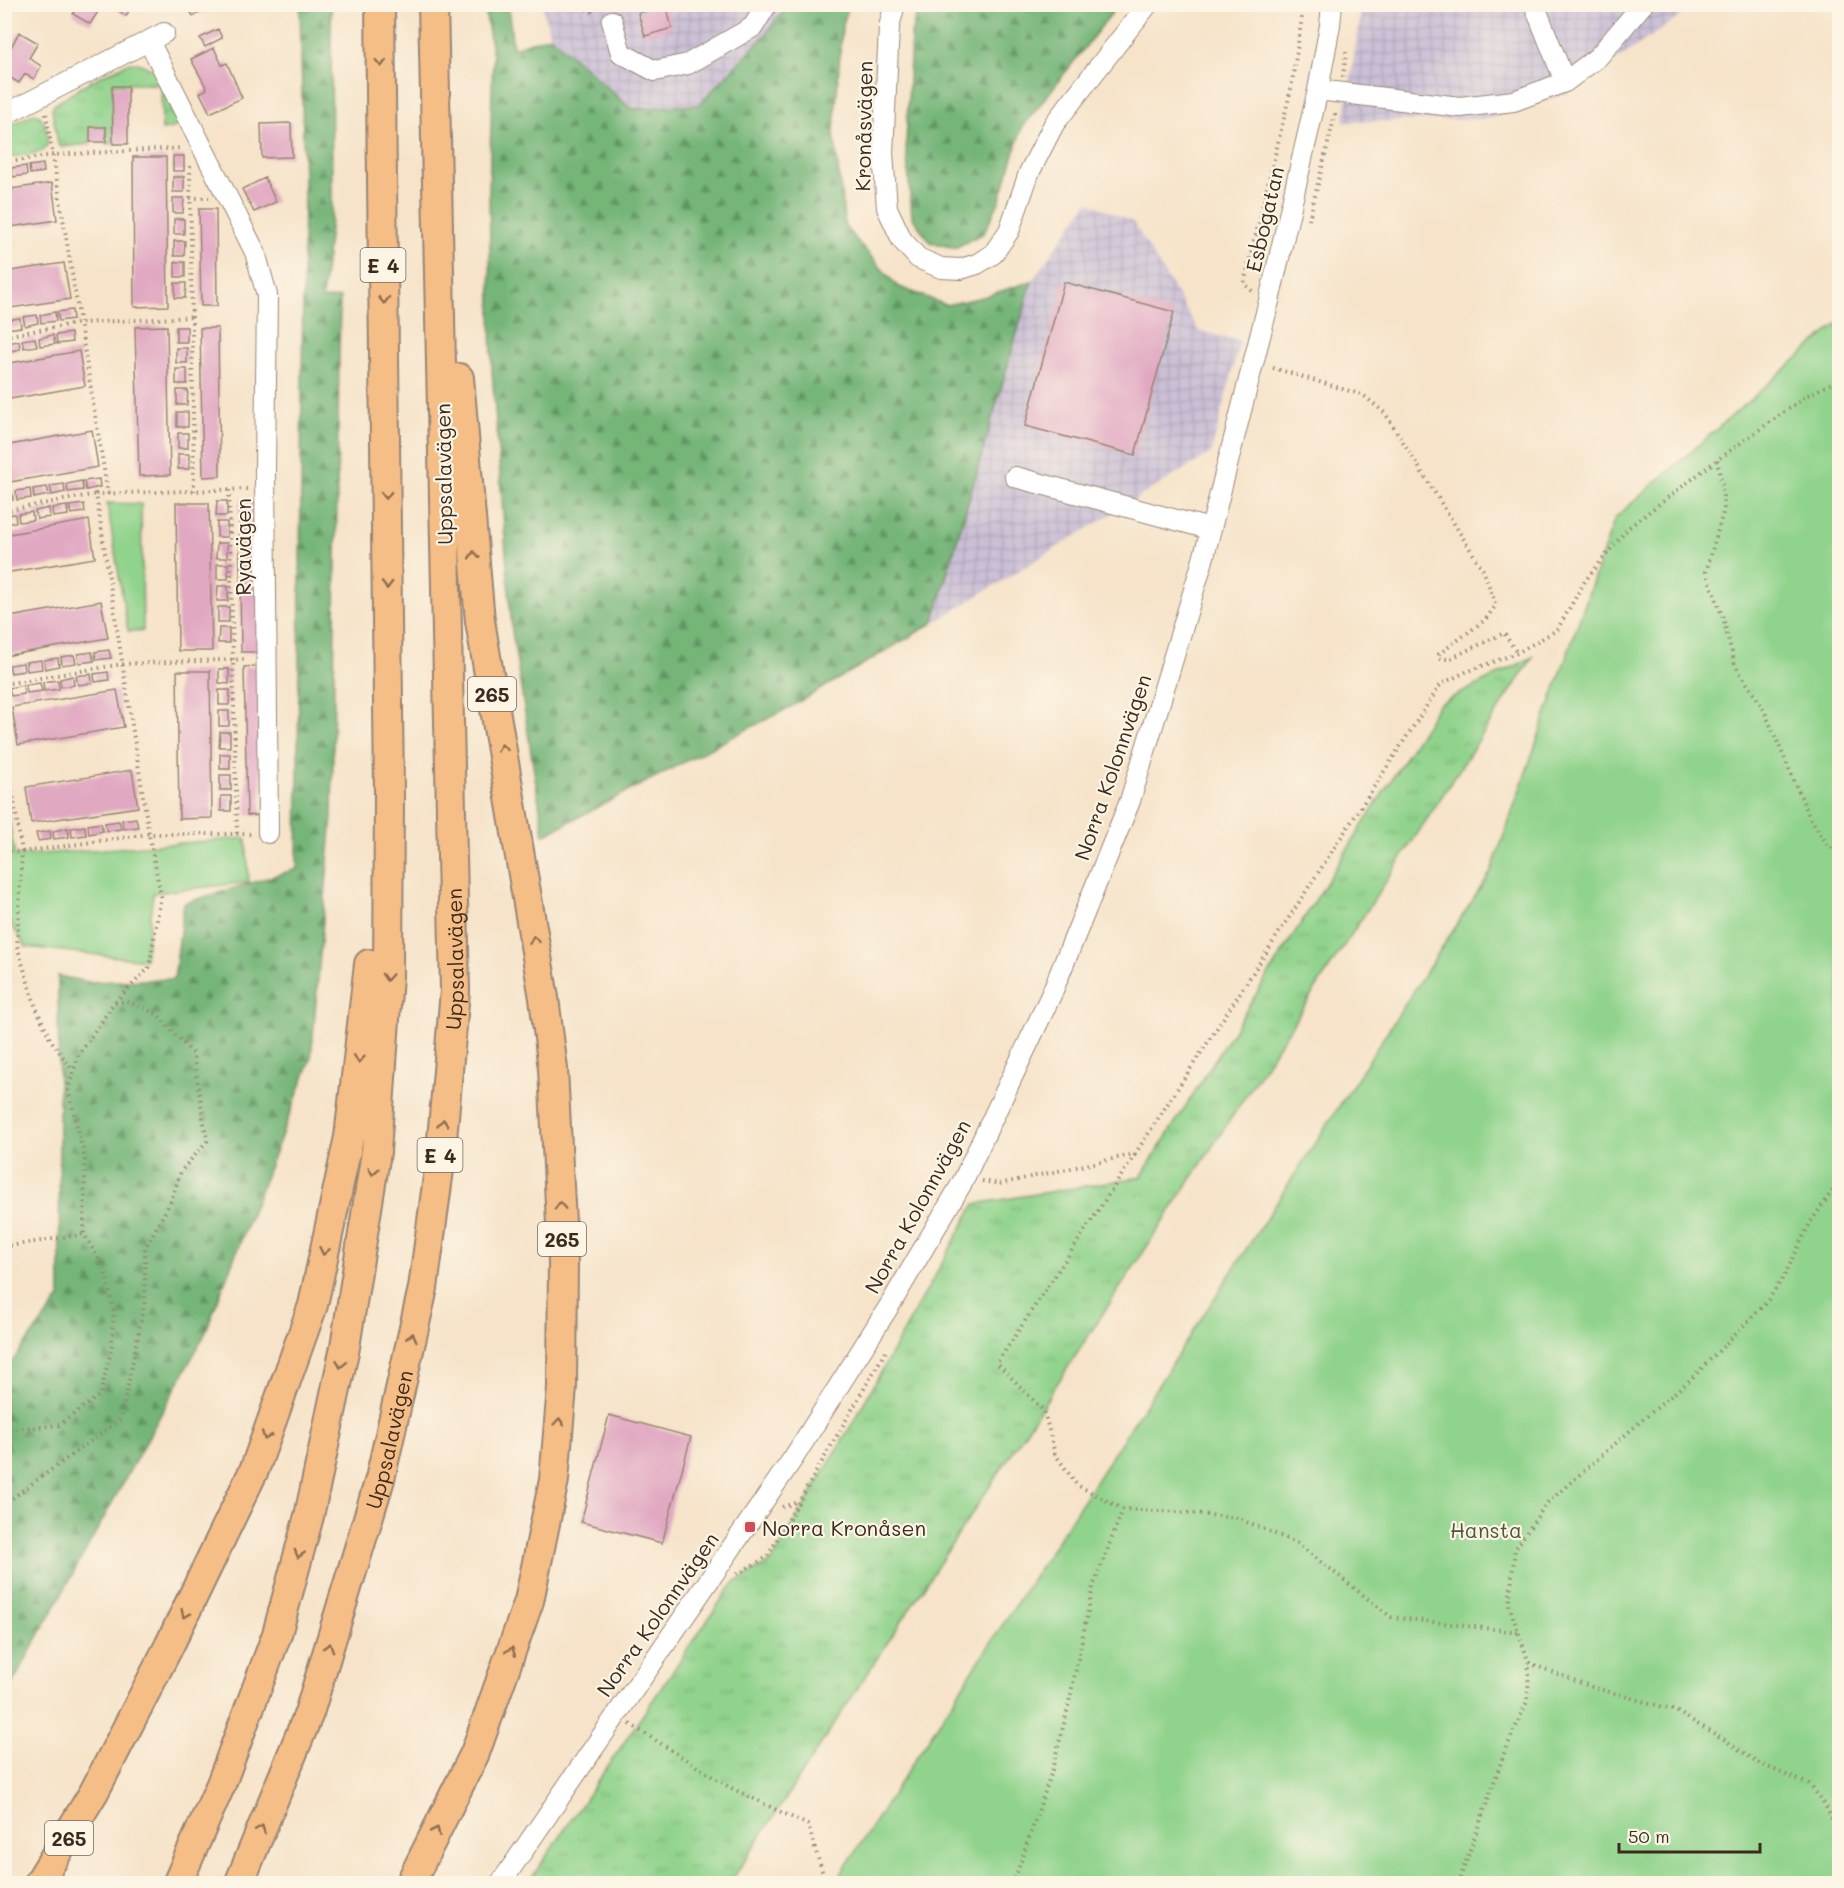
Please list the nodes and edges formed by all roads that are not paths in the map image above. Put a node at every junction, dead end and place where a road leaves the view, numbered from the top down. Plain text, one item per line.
1 (380, 4) edge
2 (433, 4) edge
3 (767, 4) edge
4 (895, 4) edge
5 (1148, 4) edge
6 (1332, 4) edge
7 (1534, 4) edge
8 (1643, 4) edge
9 (612, 21) dead end
10 (1565, 82) junction
11 (1318, 90) junction
12 (4, 115) edge
13 (436, 117) junction
14 (1232, 441) joint
15 (1015, 477) dead end
16 (1210, 529) junction
17 (390, 793) junction
18 (268, 833) road end
19 (94, 1792) junction
20 (38, 1884) edge
21 (45, 1884) edge
22 (177, 1884) edge
23 (239, 1884) edge
24 (410, 1884) edge
25 (500, 1884) edge

1 -> 17 highway, E 4
2 - 13 highway, Uppsalavägen / E 4
3 - 9 street
4 - 5 street, Kronåsvägen
6 - 11 street, Esbogatan
7 - 10 street
8 - 10 street
10 - 11 street
11 - 14 street, Esbogatan
12 - 18 street, Ryavägen
23 -> 13 highway, Uppsalavägen / E 4
24 -> 13 highway, 265
14 - 16 street, Norra Kolonnvägen
15 - 16 street
16 - 25 street, Norra Kolonnvägen
17 -> 19 highway
17 -> 22 highway, E 4
19 - 20 highway
19 - 21 highway, 265

